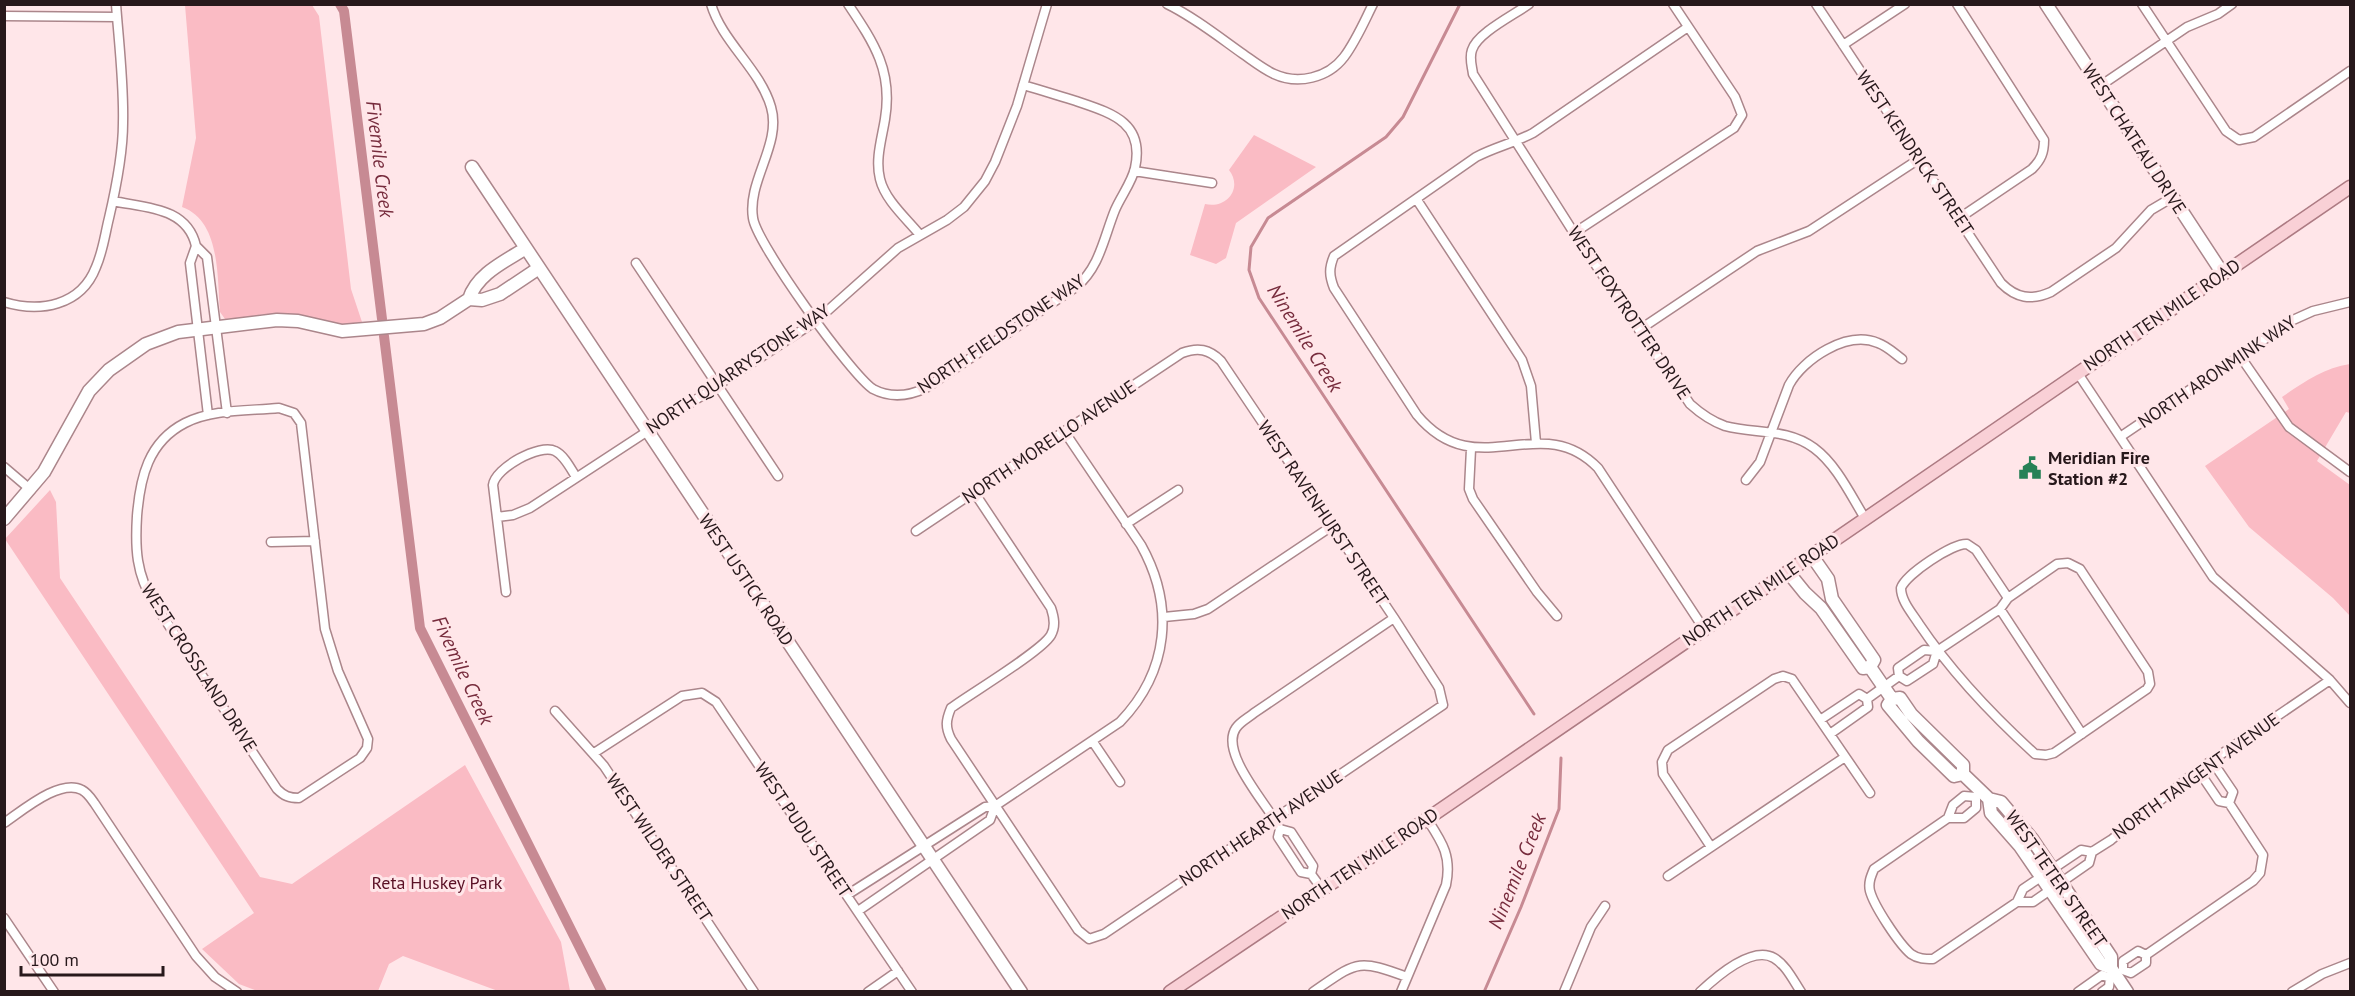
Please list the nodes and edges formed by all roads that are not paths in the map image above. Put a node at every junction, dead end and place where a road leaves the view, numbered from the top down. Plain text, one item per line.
1 (116, 4) edge
2 (711, 4) edge
3 (848, 4) edge
4 (1047, 4) edge
5 (1167, 4) edge
6 (1373, 4) edge
7 (1529, 4) edge
8 (1673, 4) edge
9 (1816, 4) edge
10 (1905, 4) edge
11 (1957, 4) edge
12 (2046, 4) edge
13 (2142, 4) edge
14 (2232, 4) edge
15 (4, 16) edge
16 (117, 17) junction
17 (1688, 27) junction
18 (2166, 41) junction
19 (1844, 45) junction
20 (2350, 71) edge
21 (1023, 85) junction
22 (2100, 86) junction
23 (1516, 142) junction
24 (1919, 159) junction
25 (472, 167) dead end
26 (1134, 171) junction
27 (1212, 183) dead end
28 (2350, 187) edge
29 (2173, 197) junction
30 (1417, 200) junction
31 (113, 201) junction
32 (1958, 219) junction
33 (1574, 233) junction
34 (920, 235) junction
35 (196, 246) junction
36 (526, 248) junction
37 (636, 263) dead end
38 (539, 268) junction
39 (2223, 274) junction
40 (469, 299) junction
41 (4, 302) edge
42 (2350, 302) edge
43 (816, 321) junction
44 (216, 327) junction
45 (198, 329) junction
46 (1639, 330) junction
47 (1182, 353) joint
48 (2240, 356) junction
49 (1902, 359) dead end
50 (2077, 372) junction
51 (717, 384) junction
52 (227, 413) junction
53 (208, 415) junction
54 (646, 430) junction
55 (1064, 431) junction
56 (1772, 432) junction
57 (2120, 437) junction
58 (1536, 442) junction
59 (1471, 448) junction
60 (4, 467) edge
61 (2350, 472) edge
62 (778, 476) dead end
63 (576, 477) junction
64 (1746, 480) dead end
65 (31, 490) junction
66 (1178, 490) dead end
67 (974, 492) junction
68 (497, 517) junction
69 (4, 519) edge
70 (1866, 519) junction
71 (1126, 524) junction
72 (1332, 526) junction
73 (916, 531) dead end
74 (315, 541) junction
75 (272, 542) dead end
76 (1812, 556) junction
77 (1788, 572) junction
78 (506, 592) dead end
79 (2008, 598) junction
80 (2000, 609) junction
81 (1557, 615) dead end
82 (1164, 617) junction
83 (1394, 618) junction
84 (1704, 629) junction
85 (1937, 651) junction
86 (1870, 667) junction
87 (1899, 676) junction
88 (2330, 680) junction
89 (1884, 687) junction
90 (1867, 699) junction
91 (2350, 703) edge
92 (1443, 705) joint
93 (555, 711) dead end
94 (1821, 720) junction
95 (1830, 734) junction
96 (2082, 734) junction
97 (1093, 742) junction
98 (594, 753) junction
99 (1845, 757) junction
100 (2212, 760) junction
101 (2198, 770) junction
102 (1120, 782) dead end
103 (1869, 793) dead end
104 (1982, 796) junction
105 (2229, 803) junction
106 (995, 806) junction
107 (1948, 818) junction
108 (1274, 819) junction
109 (1427, 819) junction
110 (4, 823) edge
111 (1280, 830) junction
112 (924, 846) junction
113 (1711, 847) junction
114 (2092, 852) junction
115 (933, 860) junction
116 (2053, 870) junction
117 (1311, 874) junction
118 (1668, 876) dead end
119 (2042, 877) junction
120 (2061, 882) junction
121 (1322, 889) junction
122 (2050, 890) junction
123 (847, 895) junction
124 (2017, 902) junction
125 (1605, 906) dead end
126 (858, 911) junction
127 (4, 918) edge
128 (2146, 955) junction
129 (2350, 963) edge
130 (898, 971) junction
131 (2115, 973) junction
132 (1407, 977) junction
133 (54, 992) edge
134 (237, 992) edge
135 (754, 992) edge
136 (868, 992) edge
137 (912, 992) edge
138 (1021, 992) edge
139 (1170, 992) edge
140 (1313, 992) edge
141 (1401, 992) edge
142 (1564, 992) edge
143 (1700, 992) edge
144 (1800, 992) edge
145 (2078, 992) edge
146 (2102, 992) edge
147 (2127, 992) edge
148 (2292, 992) edge

1 - 16 street
2 - 43 street, NORTH FIELDSTONE WAY
3 - 34 street
4 - 21 street, NORTH QUARRYSTONE WAY
5 - 6 street
7 - 23 street, WEST FOXTROTTER DRIVE
8 - 17 street
9 - 19 street, WEST KENDRICK STREET
10 - 19 street
11 - 32 street
12 - 22 street, WEST CHATEAU DRIVE
13 - 18 street
14 - 18 street
15 - 16 street
16 - 31 street
17 - 23 street
17 - 33 street
18 - 20 street
18 - 22 street
19 - 24 street, WEST KENDRICK STREET
21 - 26 street, NORTH FIELDSTONE WAY
21 - 34 street, NORTH QUARRYSTONE WAY
22 - 29 street, WEST CHATEAU DRIVE
23 - 30 street
23 - 33 street, WEST FOXTROTTER DRIVE
24 - 32 street, WEST KENDRICK STREET
24 - 46 street
25 - 36 street, WEST USTICK ROAD
26 - 27 street
26 - 43 street, NORTH FIELDSTONE WAY
28 - 39 main road, NORTH TEN MILE ROAD
29 - 32 street, WEST KENDRICK STREET
29 - 39 street, WEST CHATEAU DRIVE
30 - 58 street
30 - 59 street
31 - 35 street
31 - 41 street
33 - 46 street, WEST FOXTROTTER DRIVE
34 - 43 street, NORTH QUARRYSTONE WAY
35 - 44 street
35 - 45 street
36 - 38 street, WEST USTICK ROAD
36 - 40 street
37 - 51 street
38 - 40 street
38 - 54 street, WEST USTICK ROAD
39 - 50 main road, NORTH TEN MILE ROAD
40 - 44 street
42 - 48 street, NORTH ARONMINK WAY
43 - 51 street, NORTH QUARRYSTONE WAY
44 - 45 street
44 - 52 street
45 - 53 street
45 - 65 street
46 - 56 street, WEST FOXTROTTER DRIVE
47 - 55 street, NORTH MORELLO AVENUE
47 - 72 street, WEST RAVENHURST STREET
48 - 57 street, NORTH ARONMINK WAY
48 - 61 street
49 - 56 street
50 - 57 street
50 - 70 main road, NORTH TEN MILE ROAD
51 - 54 street, NORTH QUARRYSTONE WAY
51 - 62 street
52 - 53 street, WEST CROSSLAND DRIVE
52 - 74 street, WEST CROSSLAND DRIVE
53 - 74 street, WEST CROSSLAND DRIVE
54 - 63 street, NORTH QUARRYSTONE WAY
54 - 112 street, WEST USTICK ROAD
55 - 67 street, NORTH MORELLO AVENUE
55 - 71 street
56 - 64 street
56 - 70 street, WEST FOXTROTTER DRIVE
57 - 88 street
58 - 59 street
58 - 84 street
59 - 81 street
60 - 65 street
63 - 68 street, NORTH QUARRYSTONE WAY
63 - 68 street
65 - 69 street
66 - 71 street
67 - 73 street, NORTH MORELLO AVENUE
67 - 106 street
68 - 78 street
70 - 76 main road, NORTH TEN MILE ROAD
71 - 82 street
72 - 82 street
72 - 83 street, WEST RAVENHURST STREET
74 - 75 street
76 - 77 main road, NORTH TEN MILE ROAD
76 - 86 street, WEST TETER STREET
77 - 84 main road, NORTH TEN MILE ROAD
77 - 86 street, WEST TETER STREET
79 - 80 street
79 - 85 street
79 - 96 street
80 - 85 street
80 - 96 street
82 - 97 street
83 - 92 street, WEST RAVENHURST STREET
83 - 108 street
84 - 109 main road, NORTH TEN MILE ROAD
85 - 87 street
85 - 87 street
85 - 96 street
86 - 89 street, WEST TETER STREET
87 - 89 street
88 - 91 street
88 - 100 street, NORTH TANGENT AVENUE
89 - 90 street
89 - 104 street, WEST TETER STREET
90 - 94 street
90 - 95 street
92 - 108 street, NORTH HEARTH AVENUE
93 - 98 street, WEST WILDER STREET
94 - 95 street
94 - 113 street
95 - 99 street
97 - 102 street
97 - 106 street
98 - 123 street, WEST PUDU STREET
98 - 135 street, WEST WILDER STREET
99 - 103 street
99 - 113 street
100 - 101 street, NORTH TANGENT AVENUE
100 - 105 street
101 - 105 street
101 - 114 street, NORTH TANGENT AVENUE
104 - 107 street
104 - 107 street
104 - 116 street, WEST TETER STREET
104 - 119 street, WEST TETER STREET
105 - 128 street
106 - 108 street, NORTH HEARTH AVENUE
106 - 112 street
106 - 115 street
107 - 124 street, NORTH TANGENT AVENUE
108 - 111 street
109 - 121 main road, NORTH TEN MILE ROAD
109 - 132 street
110 - 134 street
111 - 117 street
111 - 117 street
112 - 115 street, WEST USTICK ROAD
112 - 123 street
113 - 118 street
114 - 116 street, NORTH TANGENT AVENUE
114 - 120 street, NORTH TANGENT AVENUE
115 - 126 street
115 - 138 street, WEST USTICK ROAD
116 - 119 street, NORTH TANGENT AVENUE
116 - 120 street, WEST TETER STREET
117 - 121 street
119 - 122 street, WEST TETER STREET
119 - 124 street, NORTH TANGENT AVENUE
120 - 122 street, NORTH TANGENT AVENUE
120 - 131 street, WEST TETER STREET
121 - 139 main road, NORTH TEN MILE ROAD
122 - 124 street, NORTH TANGENT AVENUE
122 - 131 street, WEST TETER STREET
123 - 126 street, WEST PUDU STREET
125 - 142 street
126 - 130 street, WEST PUDU STREET
127 - 133 street
128 - 131 street
128 - 131 street
129 - 148 street
130 - 136 street
130 - 137 street, WEST PUDU STREET
131 - 145 street
131 - 146 street
131 - 147 street, WEST TETER STREET
132 - 140 street
132 - 141 street
143 - 144 street

